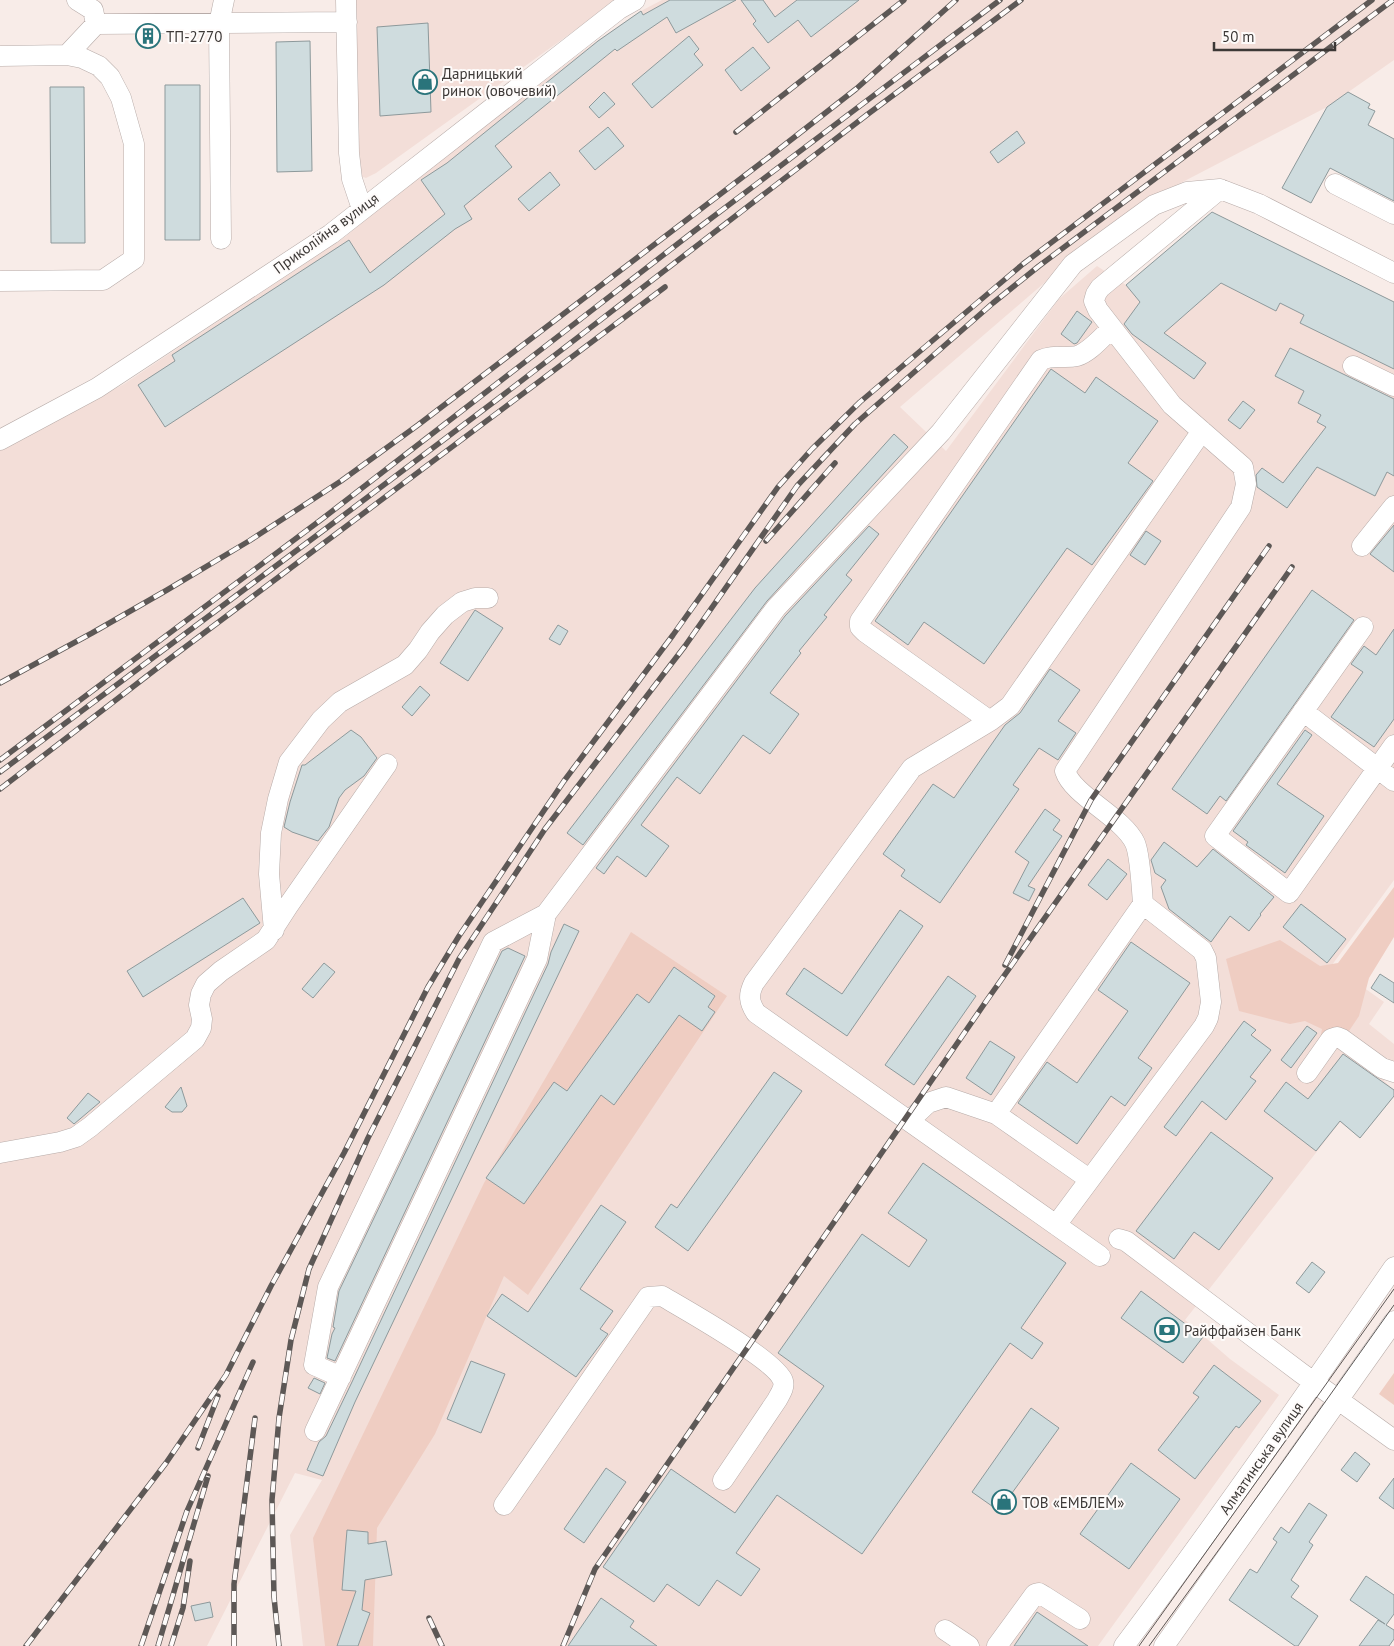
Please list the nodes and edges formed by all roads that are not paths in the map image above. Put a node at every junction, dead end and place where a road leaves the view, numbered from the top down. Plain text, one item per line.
1 (77, 0) edge
2 (224, 0) edge
3 (346, 0) edge
4 (635, 0) edge
5 (347, 22) junction
6 (96, 24) junction
7 (219, 24) junction
8 (66, 55) junction
9 (0, 56) edge
10 (1335, 184) dead end
11 (1220, 190) junction
12 (362, 209) junction
13 (1394, 214) edge
14 (221, 239) dead end
15 (1394, 273) edge
16 (0, 282) edge
17 (1112, 328) junction
18 (1353, 366) dead end
19 (1394, 386) edge
20 (1202, 431) junction
21 (0, 440) edge
22 (1394, 506) edge
23 (1362, 546) dead end
24 (488, 598) dead end
25 (1362, 627) dead end
26 (1303, 711) junction
27 (990, 721) junction
28 (1394, 745) edge
29 (388, 764) dead end
30 (1394, 781) edge
31 (1144, 904) junction
32 (546, 914) junction
33 (274, 930) junction
34 (1394, 1072) edge
35 (1307, 1073) dead end
36 (996, 1114) junction
37 (909, 1121) junction
38 (0, 1153) edge
39 (1090, 1179) junction
40 (1056, 1225) junction
41 (1119, 1238) dead end
42 (1100, 1256) dead end
43 (1394, 1267) edge
44 (1394, 1321) edge
45 (340, 1377) junction
46 (1314, 1382) junction
47 (1339, 1400) junction
48 (315, 1431) dead end
49 (1394, 1440) edge
50 (723, 1480) dead end
51 (504, 1505) dead end
52 (1080, 1619) dead end
53 (945, 1630) dead end
54 (969, 1646) edge
55 (997, 1646) edge
56 (1124, 1646) edge
57 (1164, 1646) edge

1 - 6 street
2 - 7 street
3 - 5 street
4 - 12 street, Приколійна вулиця
5 - 7 street
5 - 12 street
6 - 7 street
6 - 8 street
7 - 14 street
8 - 9 street
8 - 16 street
10 - 13 street
11 - 15 street
11 - 17 street
11 - 32 street
12 - 21 street, Приколійна вулиця
17 - 20 street
17 - 27 street
18 - 19 street
20 - 27 street
20 - 31 street
22 - 23 street
24 - 33 street
25 - 26 street
26 - 28 street
26 - 30 street
27 - 37 street
29 - 33 street
31 - 36 street
31 - 39 street
32 - 45 street
32 - 45 street
33 - 38 street
34 - 35 street
36 - 37 street
36 - 39 street
37 - 40 street
39 - 40 street
40 - 42 street
41 - 46 street
43 - 46 street, Алматинська вулиця
44 - 47 street, Алматинська вулиця
45 - 48 street
46 - 47 street
46 - 56 street, Алматинська вулиця
47 - 49 street
47 - 57 street, Алматинська вулиця
50 - 51 street
52 - 55 street
53 - 54 street

